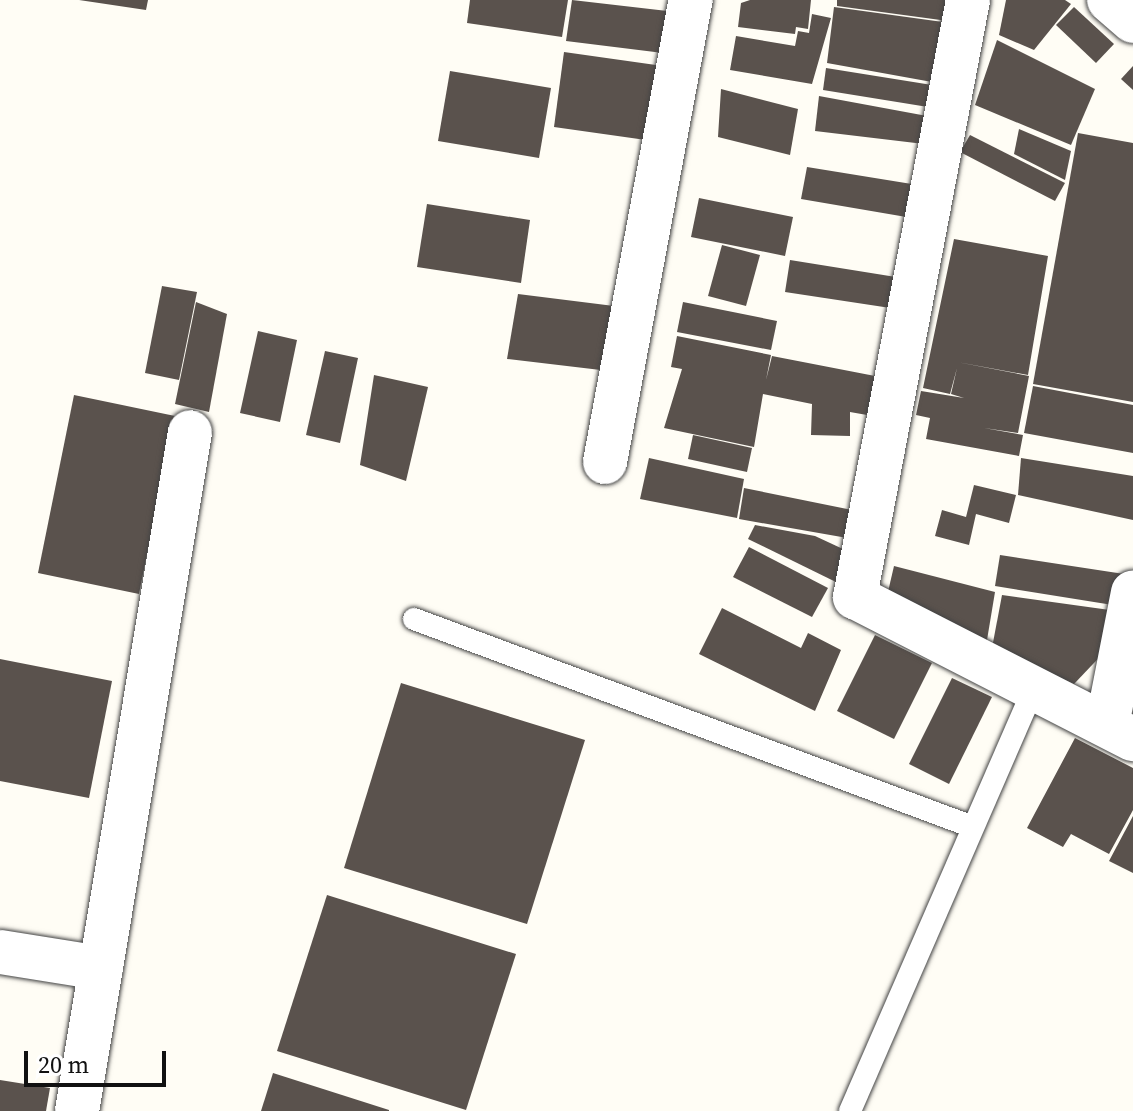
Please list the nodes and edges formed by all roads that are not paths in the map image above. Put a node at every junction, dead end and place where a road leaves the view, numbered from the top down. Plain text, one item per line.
1 (691, 0) edge
2 (968, 0) edge
3 (1109, 0) edge
4 (1133, 21) edge
5 (190, 432) dead end
6 (605, 462) dead end
7 (1133, 593) edge
8 (414, 619) dead end
9 (1035, 685) junction
10 (1120, 732) edge
11 (973, 827) junction
12 (0, 952) edge
13 (101, 968) junction
14 (77, 1111) edge
15 (850, 1111) edge

1 - 6 street
2 - 9 street
3 - 4 street
5 - 13 street
7 - 10 street
8 - 11 lane
9 - 10 street
9 - 11 lane
11 - 15 lane
12 - 13 street
13 - 14 street

